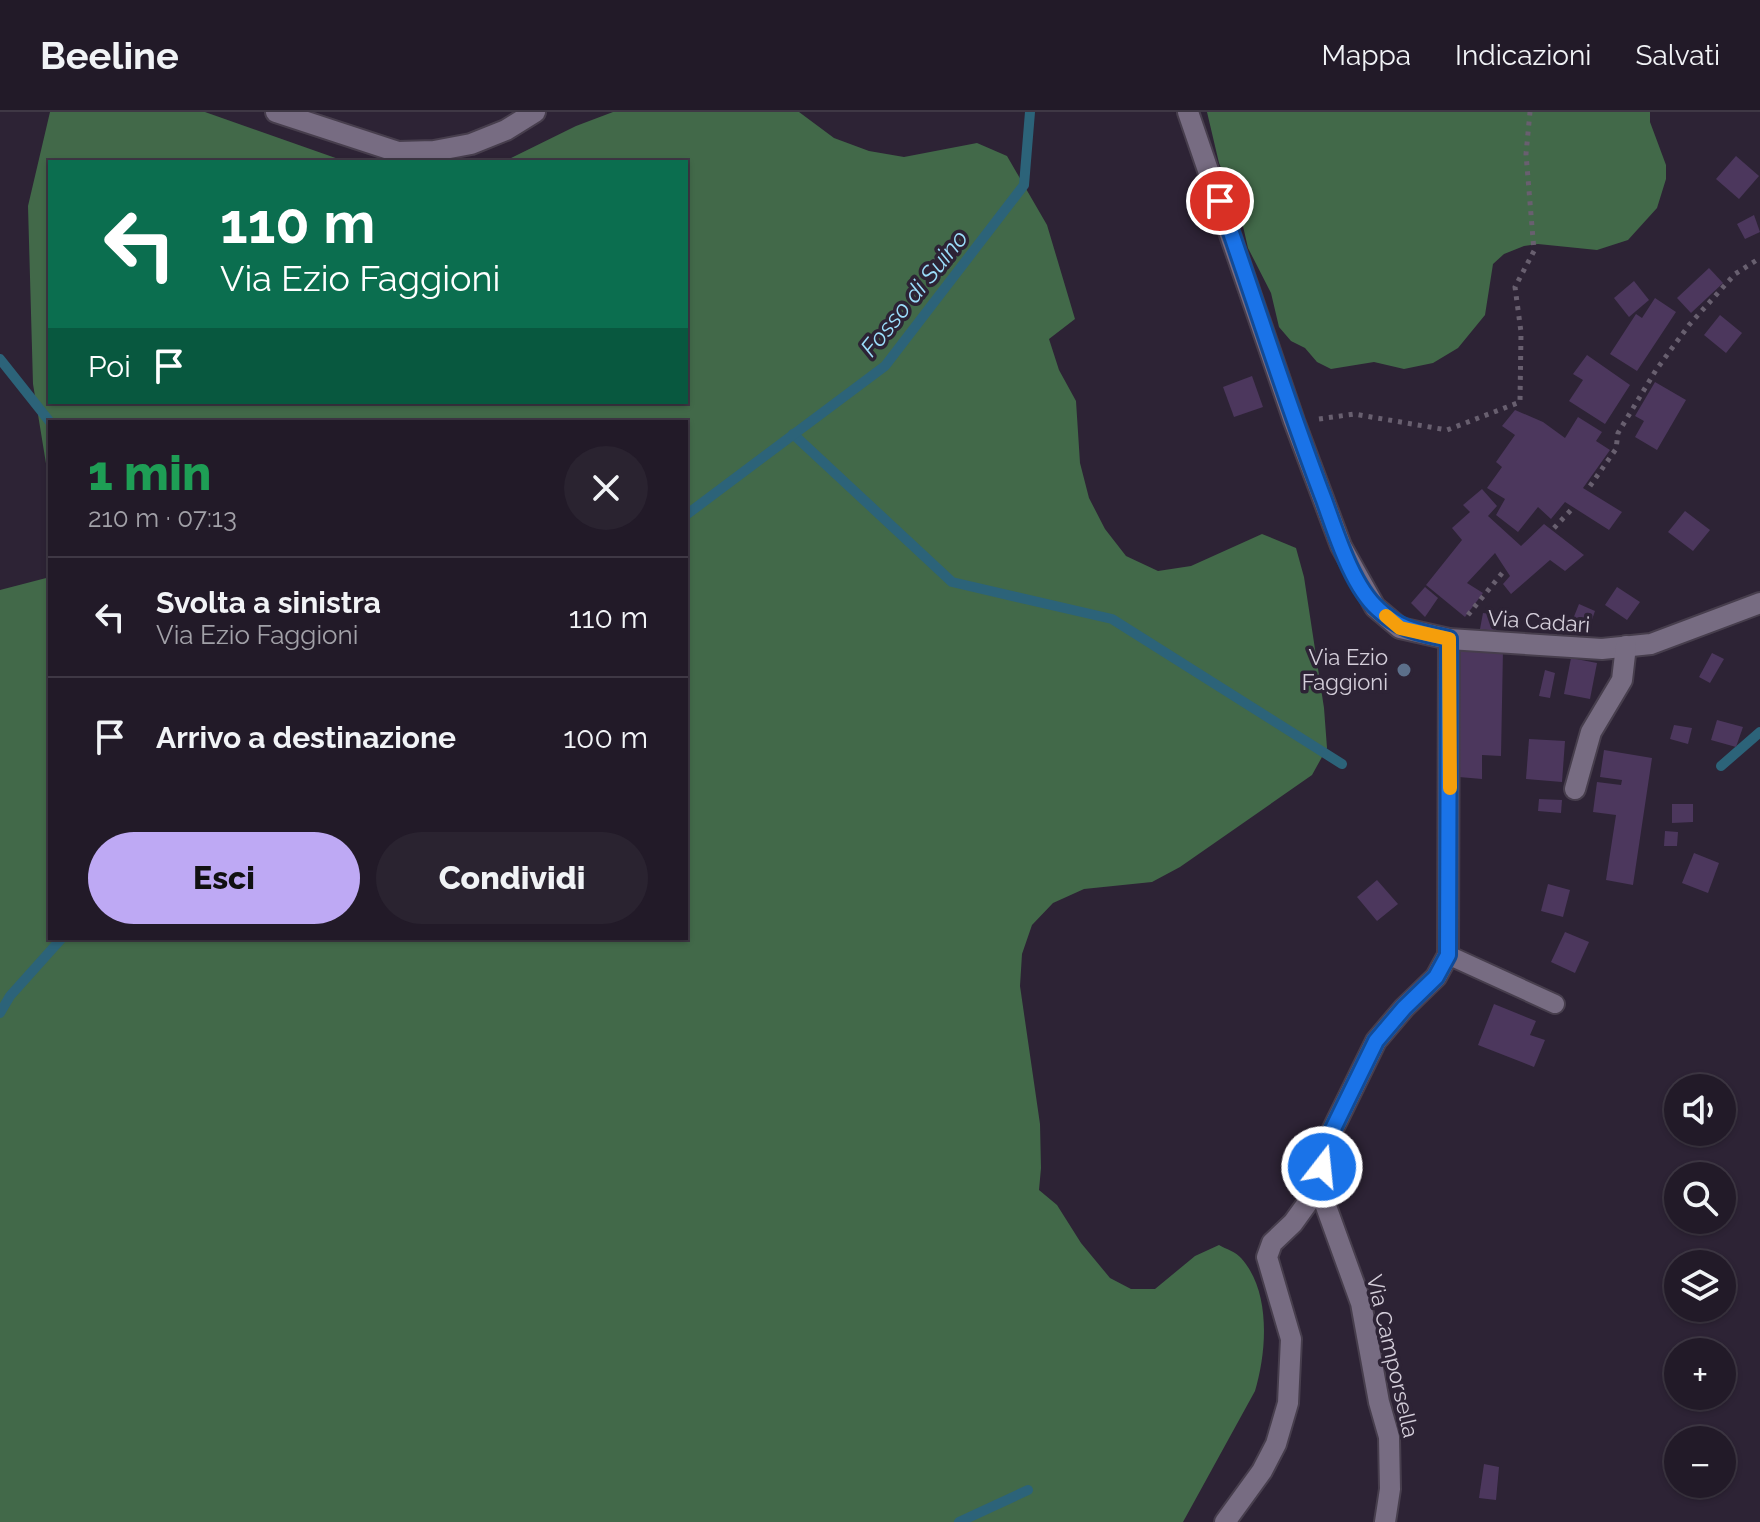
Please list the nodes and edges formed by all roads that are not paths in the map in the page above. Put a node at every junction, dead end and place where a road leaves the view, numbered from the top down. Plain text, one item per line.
1 (276, 112) edge
2 (535, 112) edge
3 (1188, 112) edge
4 (1760, 603) edge
5 (1449, 639) junction
6 (1626, 646) junction
7 (1575, 789) dead end
8 (1448, 955) junction
9 (1555, 1004) dead end
10 (1319, 1187) junction
11 (1225, 1522) edge
12 (1385, 1522) edge

1 - 2 street
3 - 5 street
4 - 6 street, Via Cadari
5 - 6 street, Via Cadari
5 - 8 street
6 - 7 street
8 - 9 lane
8 - 10 street
10 - 11 street
10 - 12 street, Via Camporsella

